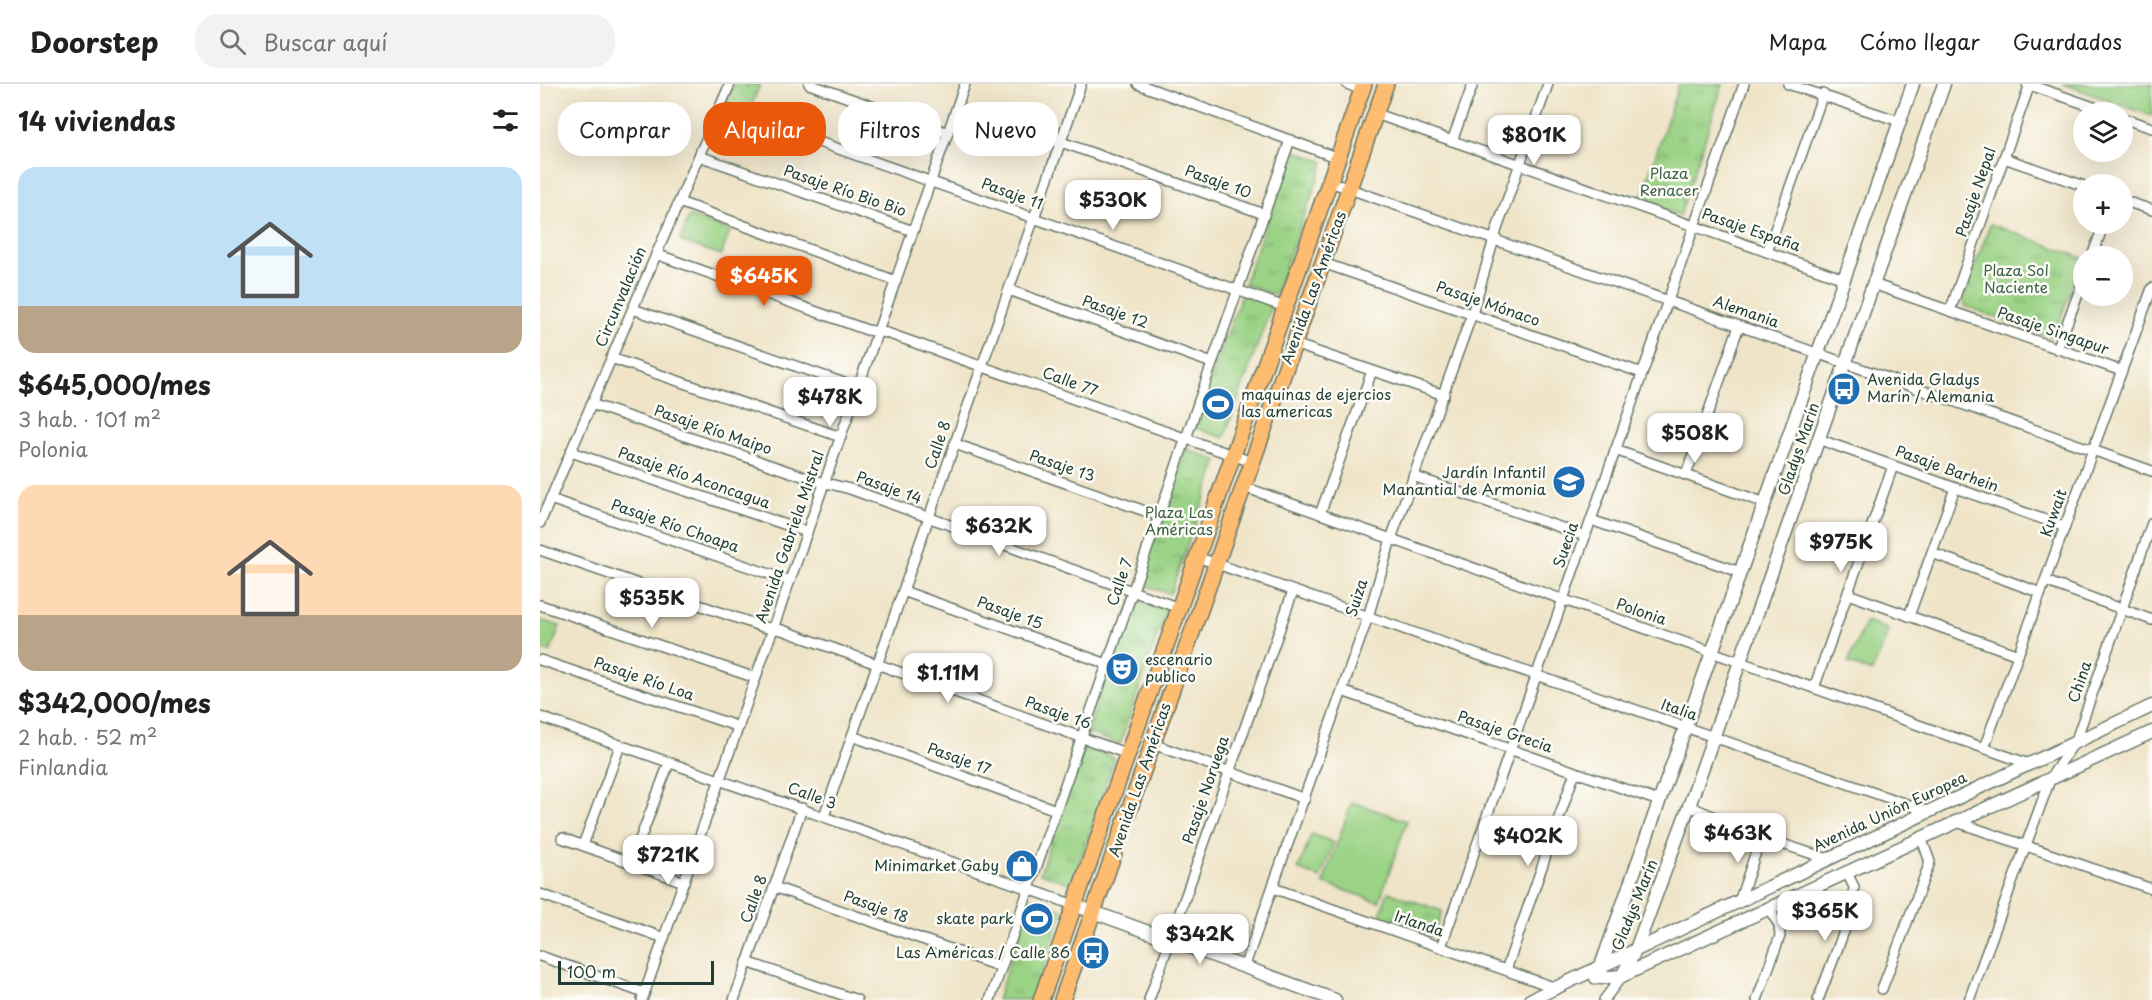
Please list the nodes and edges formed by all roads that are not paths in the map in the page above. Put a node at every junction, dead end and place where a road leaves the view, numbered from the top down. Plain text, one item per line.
1 (730, 84) edge
2 (809, 84) edge
3 (964, 84) edge
4 (1081, 84) edge
5 (1138, 84) edge
6 (1347, 84) edge
7 (1386, 84) edge
8 (1473, 84) edge
9 (1548, 84) edge
10 (1744, 84) edge
11 (1788, 84) edge
12 (1912, 84) edge
13 (1944, 84) edge
14 (2029, 84) edge
15 (1363, 87) edge
16 (1822, 94) junction
17 (722, 102) edge
18 (2080, 102) edge
19 (1376, 114) junction
20 (1899, 121) junction
21 (2133, 122) edge
22 (2152, 128) edge
23 (948, 133) junction
24 (1290, 140) junction
25 (1452, 141) junction
26 (1061, 142) junction
27 (826, 144) edge
28 (703, 147) edge
29 (699, 156) junction
30 (1338, 158) junction
31 (2004, 158) junction
32 (1520, 165) junction
33 (931, 181) junction
34 (1330, 182) junction
35 (2073, 182) edge
36 (1349, 189) junction
37 (679, 202) junction
38 (2133, 204) edge
39 (2152, 210) edge
40 (1264, 214) junction
41 (1034, 218) junction
42 (1694, 226) junction
43 (913, 231) junction
44 (1494, 240) junction
45 (1767, 252) junction
46 (656, 254) junction
47 (1323, 263) junction
48 (1844, 279) junction
49 (896, 281) junction
50 (1873, 284) junction
51 (2152, 288) edge
52 (1009, 290) junction
53 (1238, 290) junction
54 (1668, 301) junction
55 (2074, 306) edge
56 (1286, 307) junction
57 (633, 309) junction
58 (1950, 311) junction
59 (1472, 314) junction
60 (1738, 326) junction
61 (878, 331) junction
62 (1294, 344) junction
63 (2057, 349) junction
64 (1817, 353) junction
65 (612, 358) junction
66 (1212, 363) junction
67 (1845, 363) junction
68 (982, 366) junction
69 (1372, 371) junction
70 (2122, 371) junction
71 (1642, 373) junction
72 (858, 388) junction
73 (1444, 394) junction
74 (591, 404) junction
75 (841, 436) junction
76 (1186, 439) junction
77 (1818, 439) junction
78 (955, 444) junction
79 (1616, 450) junction
80 (2093, 450) junction
81 (571, 452) junction
82 (1233, 456) junction
83 (1252, 462) junction
84 (1893, 466) junction
85 (2152, 471) edge
86 (1686, 475) junction
87 (1413, 476) junction
88 (825, 482) junction
89 (1244, 487) junction
90 (1955, 488) junction
91 (550, 499) junction
92 (1765, 503) junction
93 (1320, 514) junction
94 (1159, 516) junction
95 (928, 518) junction
96 (1591, 520) junction
97 (540, 523) edge
98 (2152, 523) edge
99 (2065, 527) junction
100 (807, 532) junction
101 (1585, 536) junction
102 (1391, 539) junction
103 (2148, 545) edge
104 (540, 550) edge
105 (1932, 553) junction
106 (1197, 557) junction
107 (1216, 564) junction
108 (1740, 572) junction
109 (2045, 581) junction
110 (790, 582) junction
111 (903, 591) junction
112 (1132, 591) junction
113 (1293, 591) junction
114 (2041, 592) junction
115 (1848, 594) junction
116 (1563, 600) junction
117 (540, 605) edge
118 (1179, 608) junction
119 (2121, 609) junction
120 (1909, 616) junction
121 (1368, 617) junction
122 (2152, 620) edge
123 (773, 629) junction
124 (1712, 652) junction
125 (2018, 655) junction
126 (540, 660) edge
127 (1739, 662) junction
128 (877, 664) junction
129 (1107, 664) junction
130 (1536, 675) junction
131 (756, 678) junction
132 (1814, 688) junction
133 (1342, 691) junction
134 (2152, 706) edge
135 (540, 717) edge
136 (739, 727) junction
137 (1685, 728) junction
138 (2152, 732) edge
139 (852, 736) junction
140 (1082, 737) junction
141 (1712, 737) junction
142 (2076, 740) junction
143 (1153, 744) junction
144 (620, 746) junction
145 (1984, 748) junction
146 (1510, 750) junction
147 (1128, 754) junction
148 (669, 763) junction
149 (2029, 764) junction
150 (1228, 772) junction
151 (1575, 772) junction
152 (2051, 777) junction
153 (720, 780) junction
154 (1305, 799) junction
155 (1659, 801) junction
156 (1689, 806) junction
157 (802, 808) junction
158 (1056, 810) junction
159 (1926, 812) junction
160 (824, 816) junction
161 (1954, 821) junction
162 (1761, 837) junction
163 (1921, 837) junction
164 (562, 838) dead end
165 (583, 845) junction
166 (2024, 845) junction
167 (1826, 858) junction
168 (631, 863) junction
169 (1846, 871) junction
170 (684, 882) junction
171 (774, 886) junction
172 (1273, 888) junction
173 (1029, 889) junction
174 (2152, 889) edge
175 (540, 894) edge
176 (1740, 899) junction
177 (1074, 905) junction
178 (1768, 907) junction
179 (1094, 912) junction
180 (664, 938) junction
181 (1170, 939) junction
182 (1441, 947) junction
183 (1636, 949) junction
184 (540, 956) edge
185 (747, 962) junction
186 (1245, 965) junction
187 (1001, 967) junction
188 (1506, 970) junction
189 (1601, 972) junction
190 (1622, 976) junction
191 (1556, 988) junction
192 (1882, 989) dead end
193 (643, 997) edge
194 (1605, 997) edge
195 (734, 1000) edge
196 (856, 1000) edge
197 (990, 1000) edge
198 (1041, 1000) edge
199 (1062, 1000) edge
200 (1149, 1000) edge
201 (1335, 1000) edge
202 (1530, 1000) edge
203 (1757, 1000) edge
204 (1818, 1000) edge
205 (1969, 1000) edge

1 - 17 street, Circunvalación
2 - 23 street
3 - 23 street, Avenida Gabriela Mistral
4 - 26 street, Calle 8
5 - 24 street
6 - 15 street
7 - 19 main road, Avenida Las Américas
8 - 25 street
9 - 32 street, Suiza
10 - 42 street, Suecia
11 - 16 street
12 - 20 street, Gladys Marín
13 - 50 street, Gladys Marín
14 - 18 street
14 - 31 street, Pasaje Nepal
15 - 30 main road, Avenida Las Américas
16 - 20 street
16 - 45 street
19 - 25 street, Pasaje España
19 - 36 main road, Avenida Las Américas
20 - 48 street, Gladys Marín
21 - 22 street
23 - 33 street, Avenida Gabriela Mistral
24 - 30 street
24 - 40 street, Calle 7
25 - 32 street, Pasaje España
26 - 40 street, Pasaje 10
26 - 41 street, Calle 8
27 - 33 street, Pasaje 11
28 - 29 street, Circunvalación
29 - 37 street, Circunvalación
29 - 43 street, Pasaje Río Bio Bio
30 - 34 main road, Avenida Las Américas
31 - 35 street
31 - 58 street, Pasaje Nepal
32 - 42 street, Pasaje España
32 - 44 street, Suiza
33 - 41 street, Pasaje 11
33 - 43 street, Avenida Gabriela Mistral
34 - 36 street, Alemania
34 - 56 main road, Avenida Las Américas
36 - 44 street, Alemania
36 - 47 main road, Avenida Las Américas
37 - 46 street, Circunvalación
37 - 49 street
38 - 39 street
40 - 53 street, Calle 7
41 - 52 street, Calle 8
41 - 53 street, Pasaje 11
42 - 45 street, Pasaje España
42 - 54 street, Suecia
43 - 49 street, Avenida Gabriela Mistral
44 - 54 street, Alemania
44 - 59 street, Suiza
45 - 48 street, Pasaje España
46 - 57 street, Circunvalación
46 - 61 street
47 - 59 street, Pasaje Mónaco
47 - 62 main road, Avenida Las Américas
48 - 64 street, Gladys Marín
49 - 61 street, Avenida Gabriela Mistral
50 - 58 street, Pasaje Singapur
50 - 67 street, Gladys Marín
51 - 70 street, Kuwait
52 - 66 street, Pasaje 12
52 - 68 street, Calle 8
53 - 56 street, Pasaje 11
53 - 66 street, Calle 7
54 - 60 street, Alemania
54 - 71 street, Suecia
55 - 63 street
56 - 82 main road, Avenida Las Américas
57 - 65 street, Circunvalación
57 - 72 street
58 - 63 street, Pasaje Singapur
59 - 71 street, Pasaje Mónaco
59 - 73 street, Suiza
60 - 64 street, Alemania
60 - 86 street
61 - 68 street, Calle 77
61 - 72 street, Avenida Gabriela Mistral
62 - 69 street
62 - 83 main road, Avenida Las Américas
63 - 70 street, Pasaje Singapur
64 - 67 street, Alemania
64 - 92 street, Gladys Marín
65 - 74 street, Circunvalación
65 - 75 street
66 - 76 street, Calle 7
67 - 77 street, Gladys Marín
67 - 80 street, Alemania
68 - 76 street, Calle 77
68 - 78 street, Calle 8
69 - 73 street
69 - 93 street
70 - 80 street, Kuwait
71 - 79 street, Suecia
72 - 75 street, Avenida Gabriela Mistral
73 - 87 street, Suiza
74 - 81 street, Circunvalación
74 - 88 street, Pasaje Río Maipo
75 - 88 street, Avenida Gabriela Mistral
76 - 82 street, Calle 77
76 - 94 street, Calle 7
77 - 84 street, Pasaje Barhein
77 - 127 street, Gladys Marín
78 - 94 street, Pasaje 13
78 - 95 street, Calle 8
79 - 86 street
79 - 96 street, Suecia
80 - 85 street, Alemania
80 - 99 street, Kuwait
81 - 91 street, Circunvalación
81 - 100 street, Pasaje Río Aconcagua
82 - 83 street, Calle 77
82 - 106 main road, Avenida Las Américas
83 - 89 main road, Avenida Las Américas
84 - 90 street, Pasaje Barhein
84 - 115 street
86 - 92 street
87 - 101 street
87 - 102 street, Suiza
88 - 95 street, Pasaje 14
88 - 100 street, Avenida Gabriela Mistral
89 - 93 street, Polonia
89 - 107 main road, Avenida Las Américas
90 - 99 street, Pasaje Barhein
90 - 105 street
91 - 97 street, Circunvalación
91 - 110 street, Pasaje Río Choapa
92 - 108 street, Gladys Marín
93 - 102 street, Polonia
94 - 112 street, Calle 7
95 - 111 street, Calle 8
95 - 112 street, Pasaje 14
96 - 101 street, Suecia
96 - 108 street
98 - 103 street, China
99 - 109 street, Kuwait
100 - 110 street, Avenida Gabriela Mistral
101 - 116 street, Suecia
102 - 116 street, Polonia
102 - 121 street, Suiza
103 - 119 street, China
104 - 123 street, Pasaje 16
105 - 114 street
105 - 120 street
106 - 107 street, Italia
106 - 118 main road, Avenida Las Américas
107 - 113 street, Italia
107 - 143 main road, Avenida Las Américas
108 - 124 street, Gladys Marín
109 - 114 street, Kuwait
109 - 119 street
110 - 123 street, Avenida Gabriela Mistral
111 - 128 street, Calle 8
111 - 129 street, Pasaje 15
112 - 118 street, Pasaje 14
112 - 129 street, Calle 7
113 - 121 street, Italia
113 - 150 street, Pasaje Noruega
114 - 125 street, Kuwait
115 - 120 street
115 - 132 street
116 - 124 street, Polonia
116 - 130 street, Suecia
117 - 131 street
118 - 147 main road, Avenida Las Américas
119 - 122 street
119 - 142 street, China
120 - 125 street
121 - 130 street, Italia
121 - 133 street, Suiza
123 - 128 street, Pasaje 16
123 - 131 street, Avenida Gabriela Mistral
124 - 127 street, Polonia
124 - 137 street, Gladys Marín
125 - 145 street, Kuwait
126 - 136 street, Pasaje Río Loa
127 - 132 street, Polonia
127 - 141 street, Gladys Marín
128 - 139 street, Calle 8
128 - 140 street, Pasaje 16
129 - 140 street, Calle 7
130 - 137 street, Italia
130 - 146 street, Suecia
131 - 136 street, Avenida Gabriela Mistral
132 - 145 street, Polonia
133 - 146 street, Pasaje Grecia
133 - 154 street, Suiza
134 - 142 street, Avenida Unión Europea
135 - 144 street, Calle 3
136 - 153 street, Avenida Gabriela Mistral
137 - 141 street, Italia
137 - 155 street, Gladys Marín
138 - 152 street, Avenida Unión Europea
139 - 158 street, Pasaje 17
139 - 160 street, Calle 8
140 - 147 street, Pasaje 16
140 - 158 street, Calle 7
141 - 156 street, Gladys Marín
141 - 159 street, Italia
142 - 149 street, Avenida Unión Europea
142 - 152 street, China
143 - 150 street
143 - 179 main road, Avenida Las Américas
144 - 148 street, Calle 3
144 - 165 street
145 - 149 street, Polonia
146 - 151 street, Pasaje Grecia
146 - 182 street, Suecia
147 - 177 main road, Avenida Las Américas
148 - 153 street, Calle 3
148 - 168 street
149 - 159 street, Avenida Unión Europea
150 - 154 street
150 - 181 street, Pasaje Noruega
151 - 155 street, Pasaje Grecia
151 - 188 street
152 - 161 street, Avenida Unión Europea
152 - 166 street, China
153 - 157 street, Calle 3
153 - 170 street, Avenida Gabriela Mistral
154 - 172 street, Suiza
155 - 189 street, Gladys Marín
156 - 162 street
156 - 183 street, Gladys Marín
157 - 160 street, Calle 3
157 - 171 street, Calle 8
158 - 173 street, Calle 7
159 - 161 street, Italia
159 - 167 street, Avenida Unión Europea
160 - 173 street, Calle 3
161 - 163 street, Avenida Unión Europea
161 - 166 street, Italia
162 - 167 street
162 - 176 street
163 - 169 street, Avenida Unión Europea
163 - 192 street
164 - 165 street
165 - 168 street
166 - 174 street, Italia
166 - 205 street, China
167 - 176 street, Avenida Unión Europea
168 - 170 street
169 - 178 street, Avenida Unión Europea
169 - 204 street
170 - 180 street, Avenida Gabriela Mistral
171 - 185 street, Calle 8
171 - 187 street, Pasaje 18
172 - 182 street, Irlanda
172 - 186 street, Suiza
173 - 177 street, Calle 3
173 - 187 street, Calle 7
175 - 180 street
176 - 183 street, Avenida Unión Europea
177 - 179 street
177 - 198 main road, Avenida Las Américas
178 - 190 street, Avenida Unión Europea
178 - 203 street
179 - 181 street
179 - 199 main road, Avenida Las Américas
180 - 193 street, Avenida Gabriela Mistral
181 - 186 street
181 - 200 street, Pasaje Noruega
182 - 188 street, Irlanda
183 - 189 street, Avenida Unión Europea
183 - 190 street, Gladys Marín
184 - 193 street
185 - 195 street, Calle 8
185 - 196 street
186 - 201 street
187 - 197 street, Calle 7
188 - 191 street, Irlanda
189 - 190 street, Avenida Unión Europea
189 - 191 street, Avenida Unión Europea
189 - 194 street, Gladys Marín
190 - 194 street, Gladys Marín
191 - 202 street, Avenida Unión Europea

